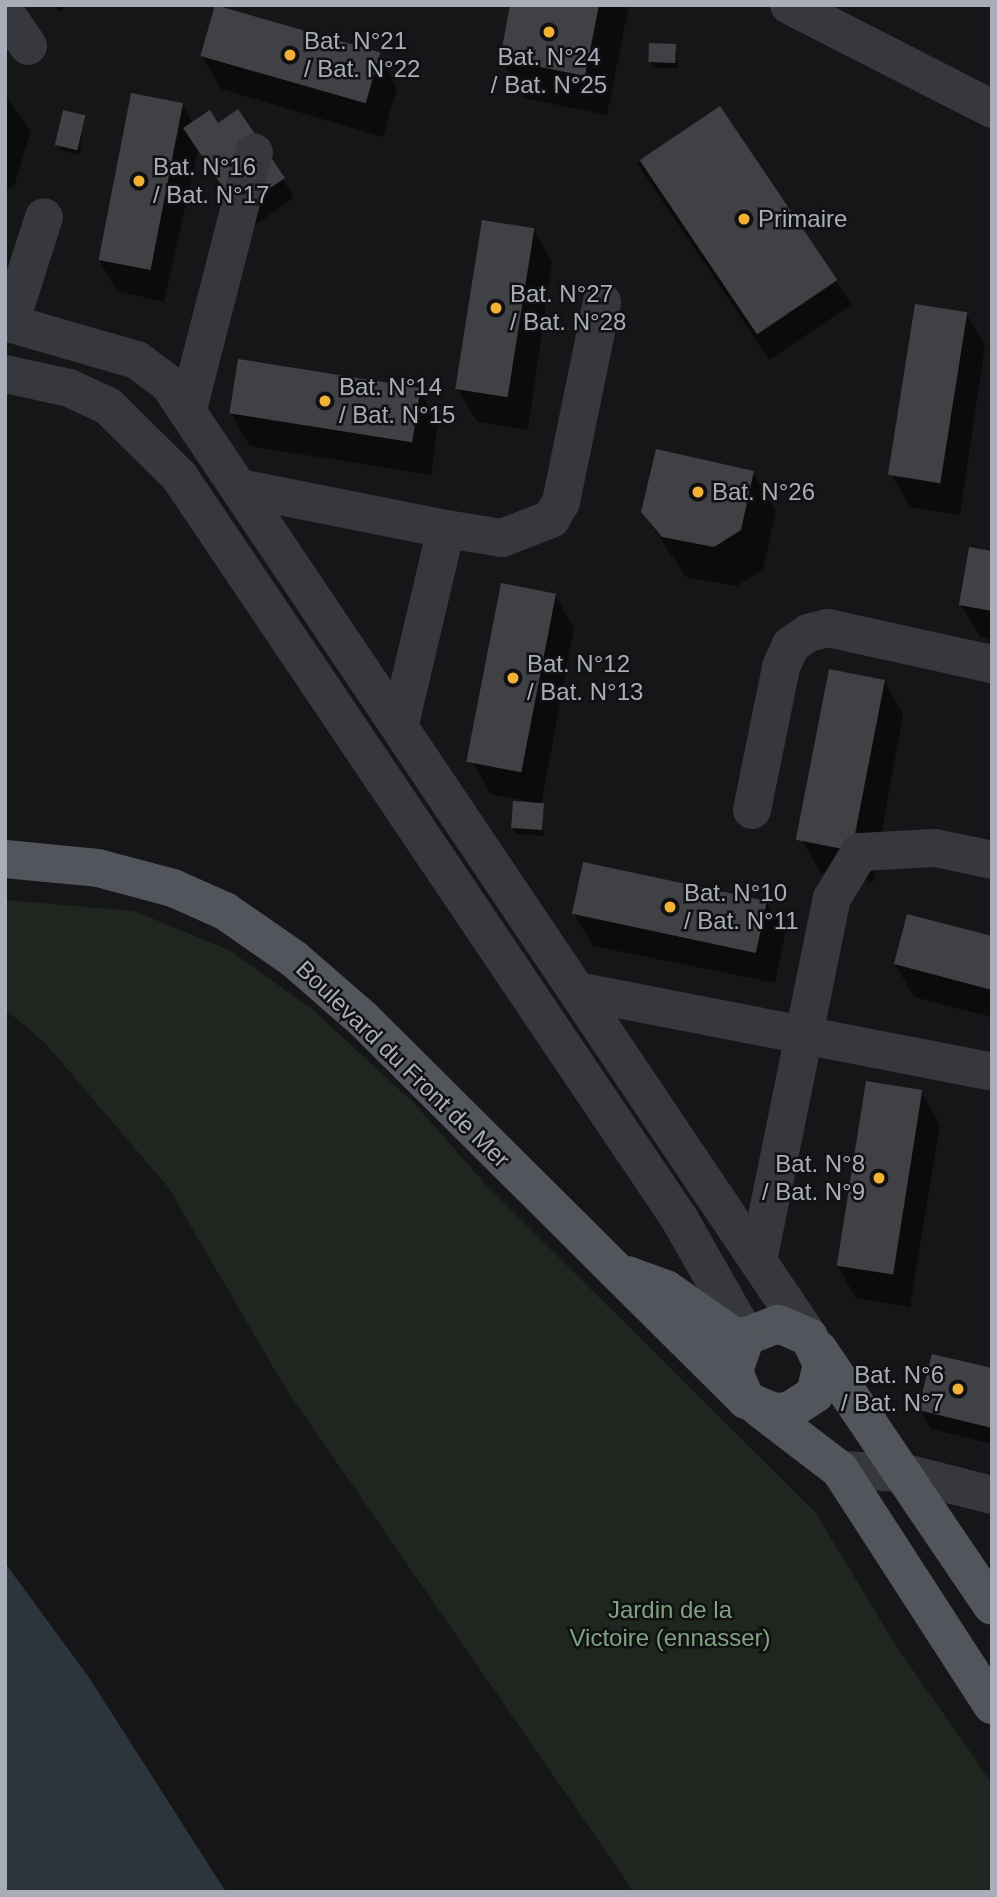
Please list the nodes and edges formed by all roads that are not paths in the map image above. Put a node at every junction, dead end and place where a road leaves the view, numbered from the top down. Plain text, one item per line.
1 (789, 5) edge
2 (5, 12) edge
3 (28, 46) dead end
4 (992, 108) edge
5 (254, 152) dead end
6 (44, 217) dead end
7 (602, 302) dead end
8 (8, 322) edge
9 (5, 374) edge
10 (188, 409) junction
11 (244, 489) junction
12 (446, 529) junction
13 (329, 614) junction
14 (289, 641) junction
15 (992, 664) edge
16 (401, 720) junction
17 (751, 810) dead end
18 (5, 859) edge
19 (992, 860) edge
20 (582, 992) junction
21 (803, 1037) junction
22 (992, 1072) edge
23 (759, 1256) junction
24 (613, 1271) junction
25 (744, 1339) junction
26 (814, 1343) junction
27 (752, 1404) junction
28 (840, 1470) junction
29 (905, 1473) junction
30 (992, 1495) edge
31 (992, 1606) edge
32 (992, 1705) edge

1 - 4 street
2 - 3 street
5 - 10 street
6 - 8 street
7 - 12 street
8 - 10 street
9 - 14 street
10 - 11 street
11 - 12 street
11 - 13 street
12 - 16 street
13 - 14 street
13 - 16 street
14 - 25 street
15 - 17 street
16 - 20 street
18 - 24 main road, Boulevard du Front de Mer
19 - 21 street
20 - 21 street
20 - 23 street
21 - 22 street
21 - 23 street
23 - 26 street
24 - 25 main road
24 - 27 main road, Boulevard du Front de Mer
25 - 26 main road
25 - 27 main road
26 - 27 main road
26 - 29 main road
27 - 28 main road, Boulevard du Front de Mer
28 - 29 street
28 - 32 main road, Boulevard du Front de Mer
29 - 30 street
29 - 31 main road

